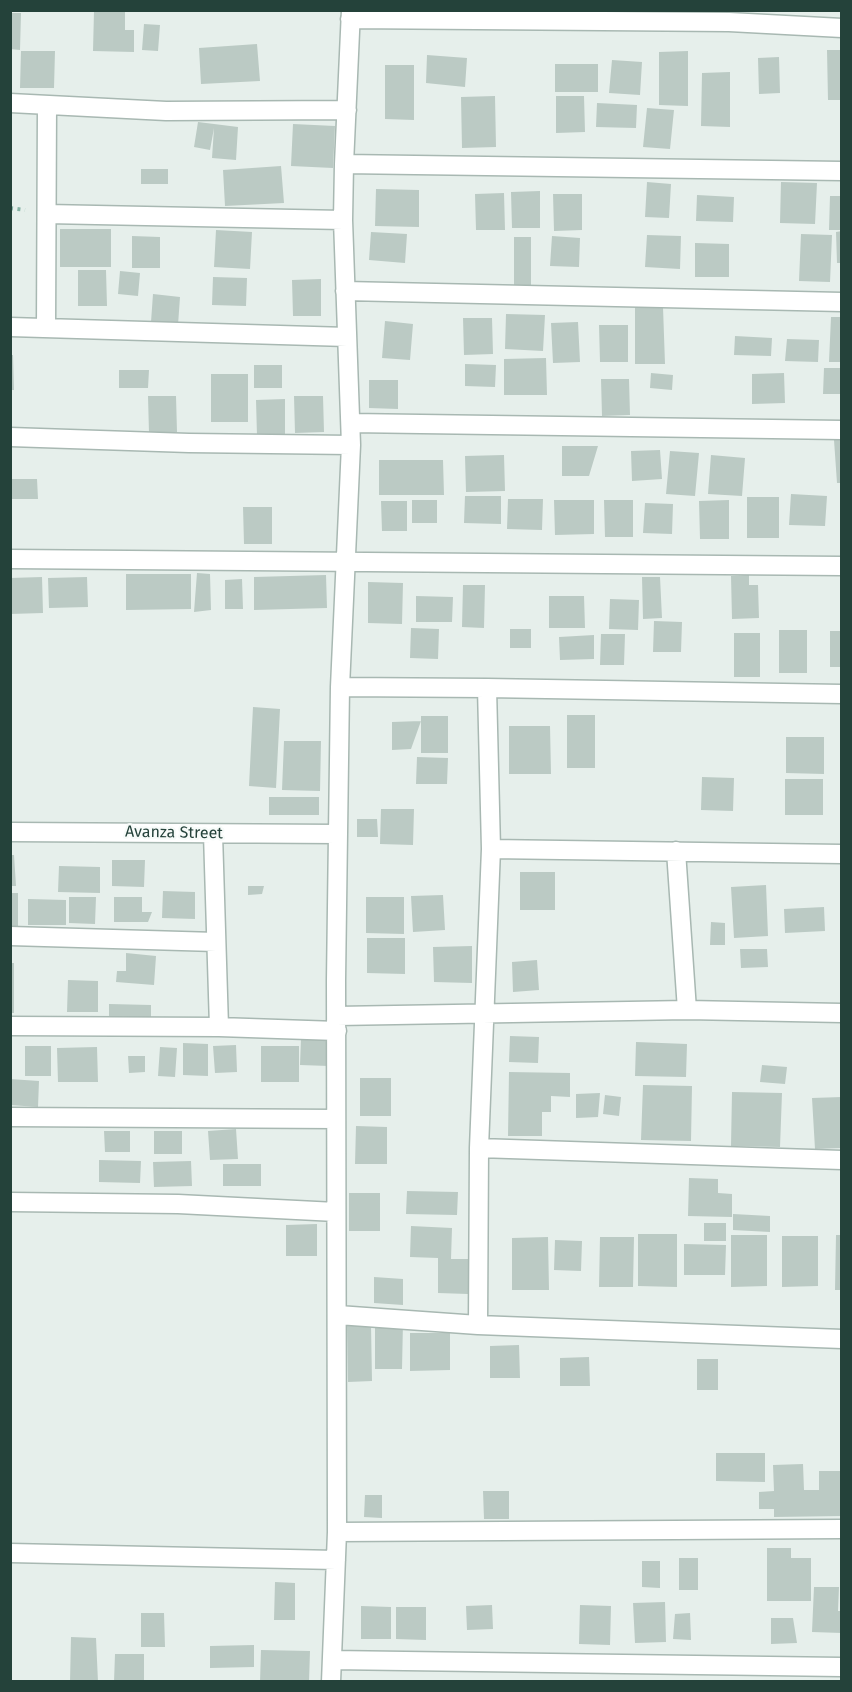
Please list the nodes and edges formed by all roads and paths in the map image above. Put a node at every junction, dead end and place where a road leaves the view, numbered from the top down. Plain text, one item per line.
1 (350, 15) edge
2 (842, 28) edge
3 (10, 103) edge
4 (47, 106) junction
5 (347, 110) junction
6 (344, 164) junction
7 (842, 171) edge
8 (47, 214) junction
9 (343, 220) junction
10 (345, 291) junction
11 (842, 302) edge
12 (10, 327) edge
13 (46, 328) junction
14 (347, 337) junction
15 (351, 423) junction
16 (842, 430) edge
17 (10, 437) edge
18 (351, 445) junction
19 (10, 559) edge
20 (347, 562) junction
21 (842, 566) edge
22 (340, 687) junction
23 (487, 688) junction
24 (842, 694) edge
25 (10, 832) edge
26 (213, 834) junction
27 (338, 834) junction
28 (491, 849) junction
29 (676, 851) junction
30 (842, 854) edge
31 (10, 936) edge
32 (216, 942) junction
33 (687, 1010) junction
34 (842, 1012) edge
35 (484, 1013) junction
36 (337, 1023) junction
37 (10, 1026) edge
38 (219, 1026) junction
39 (10, 1117) edge
40 (336, 1119) junction
41 (479, 1148) junction
42 (842, 1160) edge
43 (10, 1202) edge
44 (336, 1212) junction
45 (338, 1315) junction
46 (478, 1325) junction
47 (842, 1339) edge
48 (842, 1529) edge
49 (337, 1532) junction
50 (10, 1553) edge
51 (336, 1560) junction
52 (333, 1660) junction
53 (842, 1666) edge
54 (332, 1682) edge

1 - 2 street
1 - 5 street
3 - 4 street
4 - 5 street
4 - 8 street
5 - 6 street
6 - 7 street
6 - 9 street
8 - 9 street
8 - 13 street
9 - 10 street
10 - 11 street
10 - 14 street
12 - 13 street
13 - 14 street
14 - 15 street
15 - 16 street
15 - 18 street
17 - 18 street
18 - 20 street
19 - 20 street
20 - 21 street
20 - 22 street
22 - 23 street
22 - 27 street
23 - 24 street
23 - 28 street
25 - 26 street, Avanza Street
26 - 27 street, Avanza Street
26 - 32 street
27 - 36 street
28 - 29 street
28 - 35 street
29 - 30 street
29 - 33 street
31 - 32 street
32 - 38 street
33 - 34 street
33 - 35 street
35 - 36 street
35 - 41 street
36 - 38 street
36 - 40 street
37 - 38 street
39 - 40 street
40 - 44 street
41 - 42 street
41 - 46 street
43 - 44 street
44 - 45 street
45 - 46 street
45 - 49 street
46 - 47 street
48 - 49 street
49 - 51 street
50 - 51 street
51 - 52 street
52 - 53 street
52 - 54 street

